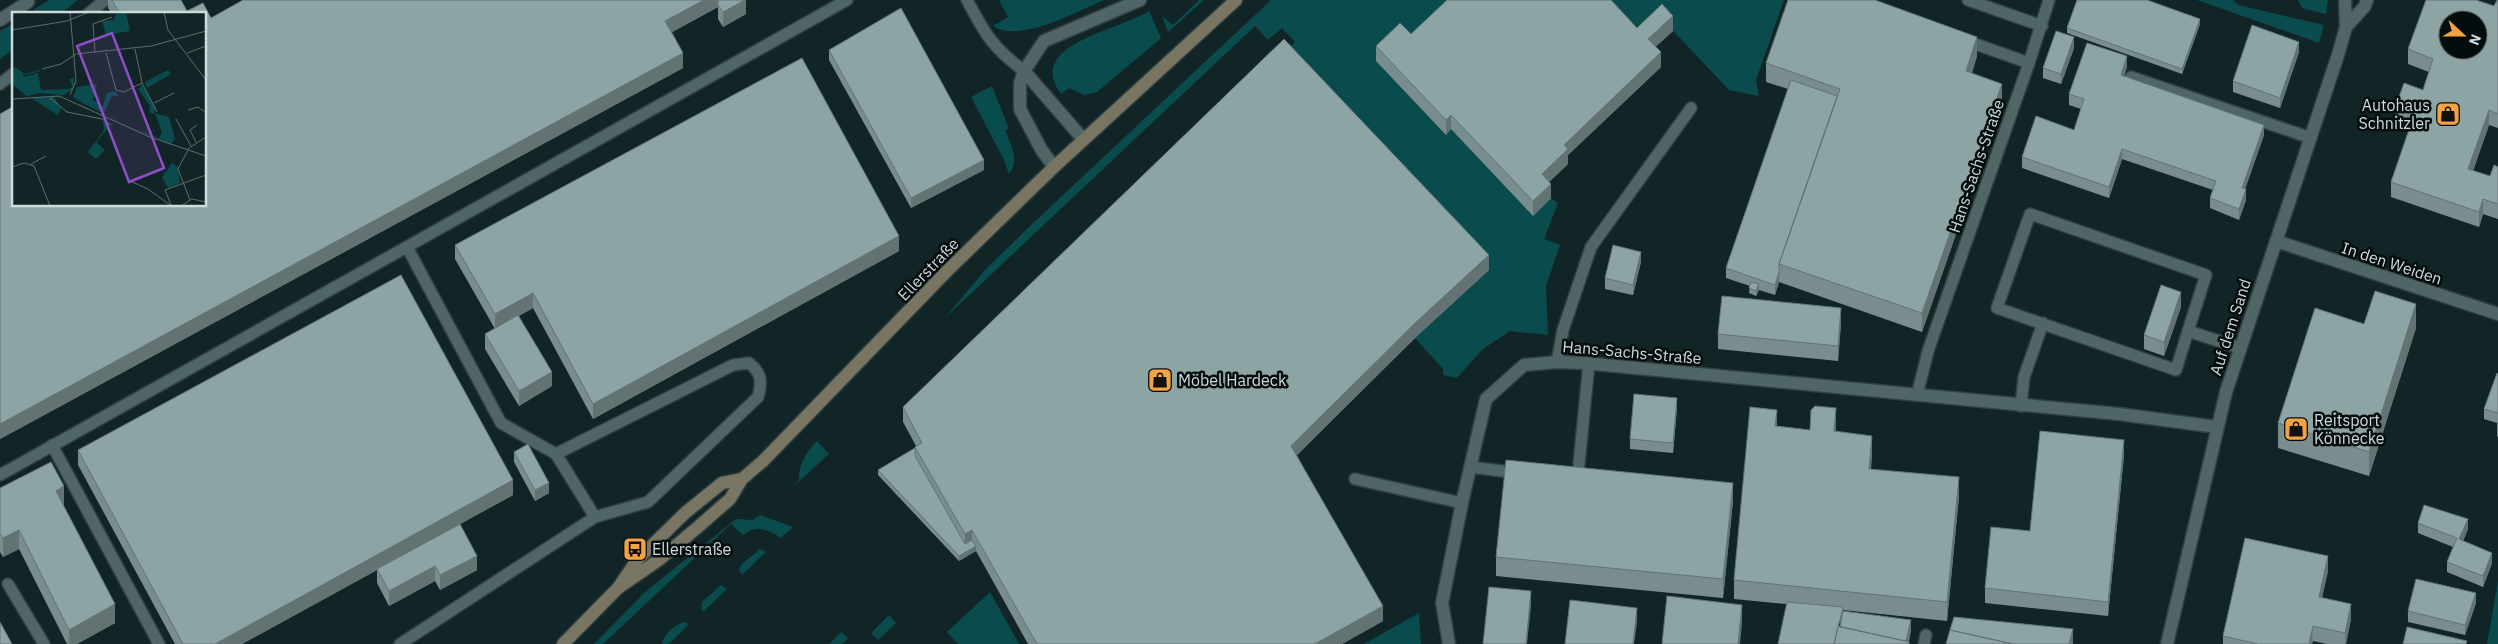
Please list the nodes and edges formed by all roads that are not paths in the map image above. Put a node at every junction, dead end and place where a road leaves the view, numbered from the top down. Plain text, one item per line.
1 (105, 0) edge
2 (847, 0) edge
3 (967, 0) edge
4 (1140, 0) edge
5 (1236, 0) edge
6 (1968, 0) edge
7 (2049, 0) edge
8 (2345, 0) edge
9 (2367, 0) edge
10 (30, 1) edge
11 (12, 12) edge
12 (13, 12) edge
13 (90, 12) edge
14 (0, 20) edge
15 (2042, 26) junction
16 (2346, 27) junction
17 (1956, 37) edge
18 (2029, 63) junction
19 (1024, 71) junction
20 (12, 75) edge
21 (2131, 78) edge
22 (0, 84) edge
23 (1691, 108) dead end
24 (2311, 138) junction
25 (1083, 139) junction
26 (1054, 166) junction
27 (2276, 241) junction
28 (407, 247) junction
29 (2498, 314) edge
30 (2043, 323) junction
31 (2188, 331) junction
32 (2240, 348) junction
33 (1557, 362) junction
34 (1590, 364) junction
35 (1917, 395) junction
36 (2021, 406) junction
37 (2217, 427) junction
38 (52, 446) junction
39 (556, 454) junction
40 (1580, 464) dead end
41 (1470, 467) junction
42 (0, 475) edge
43 (1531, 475) edge
44 (742, 479) junction
45 (1355, 479) dead end
46 (1462, 503) junction
47 (595, 517) junction
48 (8, 584) dead end
49 (618, 588) junction
50 (44, 644) edge
51 (159, 644) edge
52 (400, 644) edge
53 (563, 644) edge
54 (1449, 644) edge
55 (2167, 644) edge

1 - 13 lane
2 - 28 lane
3 - 19 lane
4 - 19 street
5 - 25 main road, Ellerstraße
6 - 15 lane
7 - 15 lane, Hans-Sachs-Straße
8 - 16 street, Auf dem Sand
9 - 16 street, Auf dem Sand
10 - 12 street
11 - 14 street
15 - 18 lane, Hans-Sachs-Straße
16 - 24 street, Auf dem Sand
17 - 18 lane
18 - 35 lane, Hans-Sachs-Straße
19 - 25 street
19 - 26 street
20 - 22 lane
21 - 24 lane
23 - 33 lane
24 - 27 street, Auf dem Sand
25 - 26 main road, Ellerstraße
26 - 44 main road, Ellerstraße
27 - 29 street, In den Weiden
27 - 32 street, Auf dem Sand
28 - 38 lane
28 - 39 lane
30 - 31 lane
30 - 31 lane
30 - 36 lane
31 - 32 lane
32 - 37 street, Auf dem Sand
33 - 34 street, Hans-Sachs-Straße
33 - 41 street, Hans-Sachs-Straße
34 - 35 street, Hans-Sachs-Straße
34 - 40 lane
35 - 36 street, Hans-Sachs-Straße
36 - 37 street, Hans-Sachs-Straße
37 - 55 street, Auf dem Sand
38 - 42 lane
38 - 51 lane
39 - 47 lane
39 - 47 lane
41 - 43 lane
41 - 46 street, Hans-Sachs-Straße
44 - 49 main road, Ellerstraße
44 - 49 main road, Ellerstraße
45 - 46 lane
46 - 54 street, Hans-Sachs-Straße
47 - 52 lane
48 - 50 lane
49 - 53 main road, Ellerstraße

